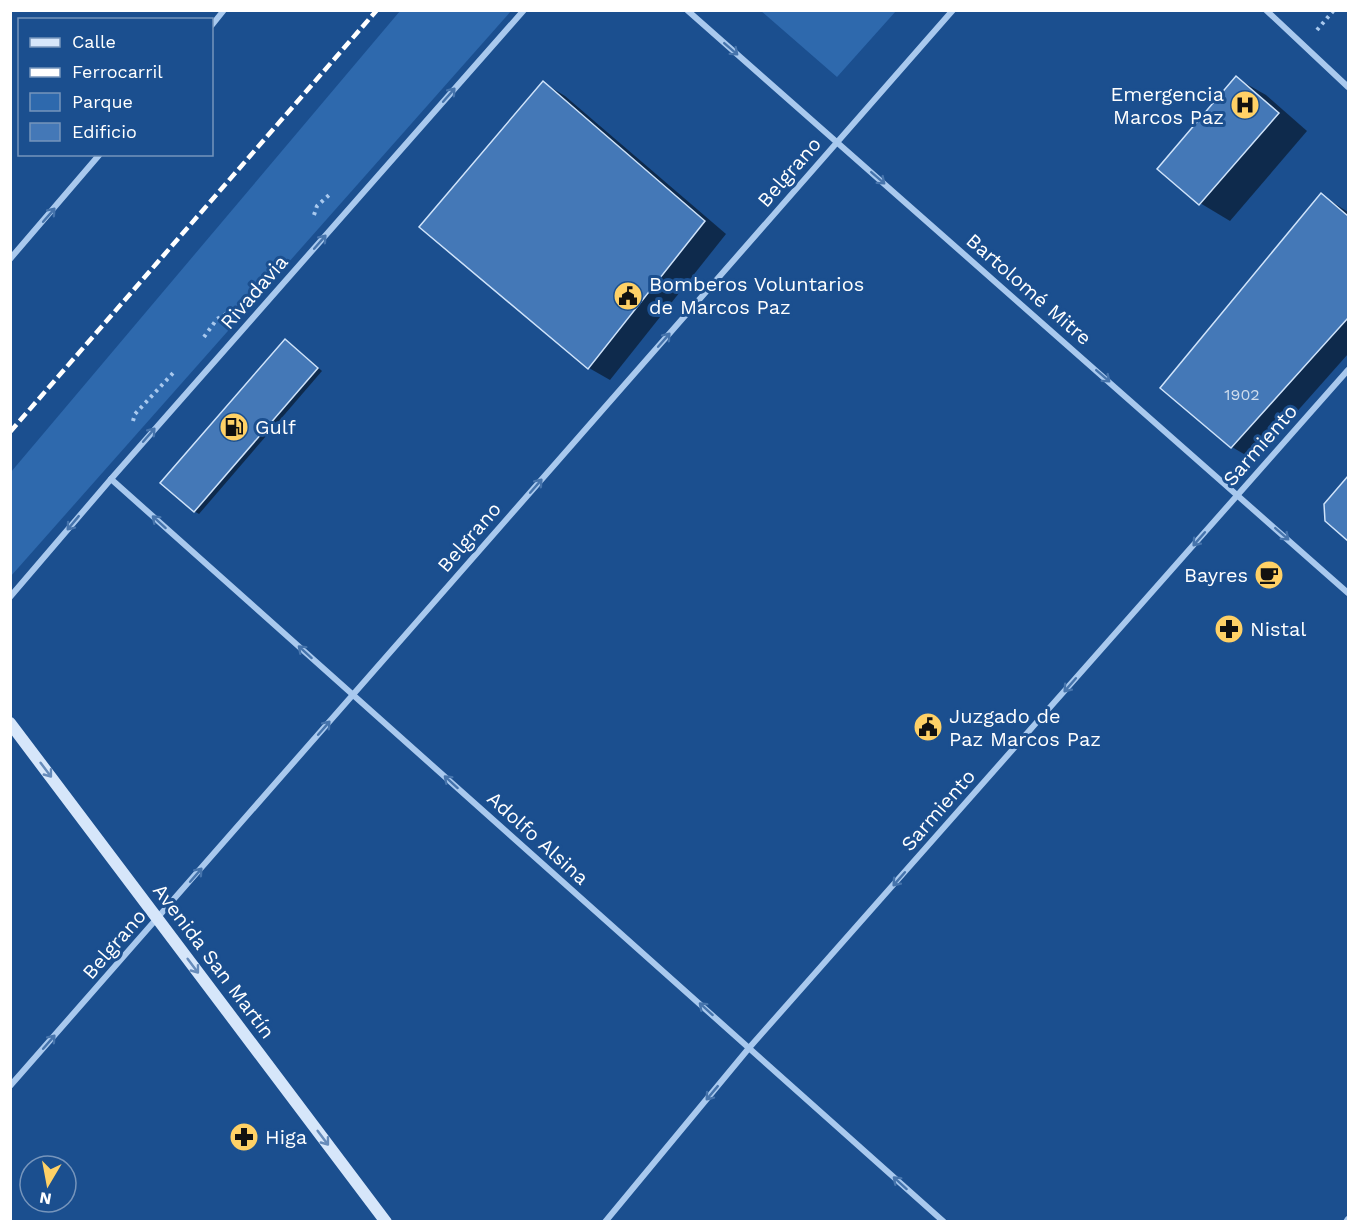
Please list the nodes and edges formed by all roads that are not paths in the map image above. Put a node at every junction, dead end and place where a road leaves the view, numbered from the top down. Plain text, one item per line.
1 (224, 10) edge
2 (524, 10) edge
3 (687, 10) edge
4 (953, 10) edge
5 (1266, 10) edge
6 (213, 24) edge
7 (1348, 87) edge
8 (837, 142) junction
9 (98, 156) edge
10 (10, 259) edge
11 (1348, 370) edge
12 (111, 479) junction
13 (1238, 495) junction
14 (1348, 593) edge
15 (10, 597) edge
16 (353, 694) junction
17 (10, 723) edge
18 (158, 919) junction
19 (749, 1048) junction
20 (10, 1086) edge
21 (386, 1221) edge
22 (605, 1221) edge
23 (944, 1221) edge

1 - 6 street
12 -> 2 street, Rivadavia
3 -> 8 street, Bartolomé Mitre
4 - 8 street, Belgrano
5 - 7 street
8 -> 13 street, Bartolomé Mitre
16 -> 8 street, Belgrano
10 -> 9 street
11 - 13 street, Sarmiento
12 -> 15 street, Rivadavia
16 -> 12 street, Adolfo Alsina
13 -> 14 street, Bartolomé Mitre
13 -> 19 street, Sarmiento
18 -> 16 street, Belgrano
19 -> 16 street, Adolfo Alsina
17 -> 18 main road, Avenida San Martín
20 -> 18 street, Belgrano
18 -> 21 main road, Avenida San Martín
19 -> 22 street, Sarmiento
23 -> 19 street, Adolfo Alsina

